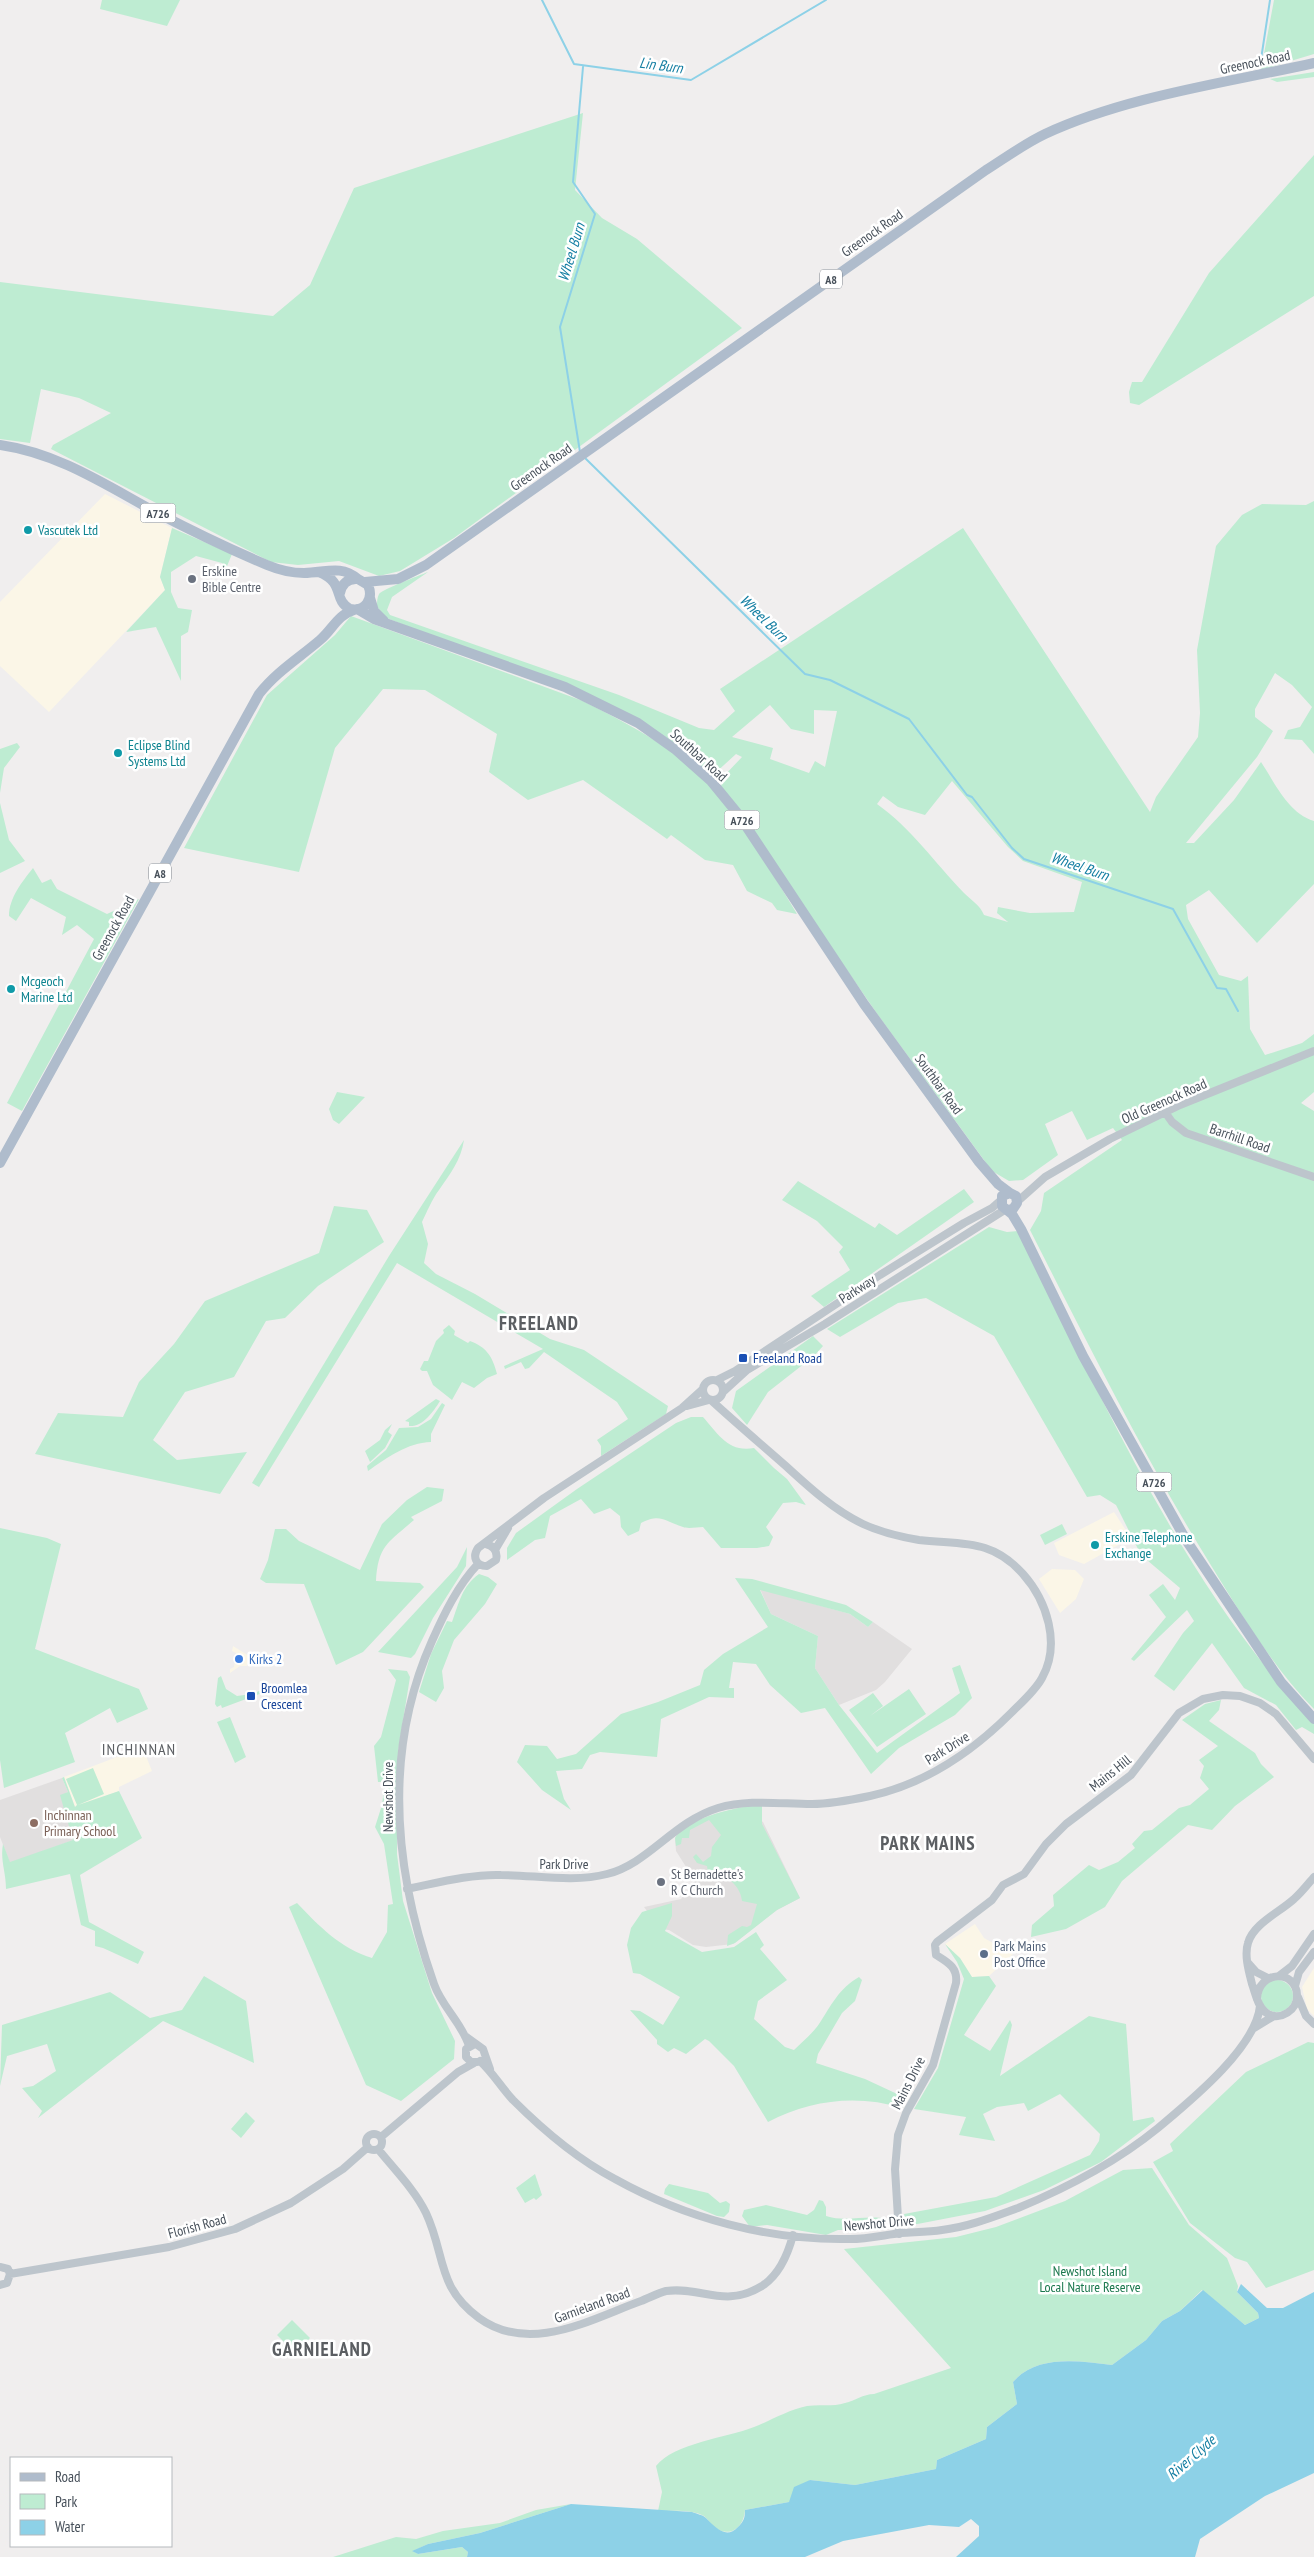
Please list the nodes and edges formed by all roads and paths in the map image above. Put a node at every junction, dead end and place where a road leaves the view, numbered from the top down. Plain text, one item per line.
1 (1314, 63) edge
2 (0, 445) edge
3 (319, 572) junction
4 (362, 580) junction
5 (388, 581) junction
6 (340, 596) junction
7 (371, 596) junction
8 (356, 610) junction
9 (384, 621) junction
10 (334, 622) junction
11 (1314, 1051) edge
12 (1165, 1112) junction
13 (979, 1162) junction
14 (0, 1163) edge
15 (1314, 1177) edge
16 (1014, 1197) junction
17 (1004, 1204) junction
18 (1021, 1229) junction
19 (717, 1380) junction
20 (703, 1389) junction
21 (723, 1392) junction
22 (711, 1400) junction
23 (682, 1408) junction
24 (729, 1416) junction
25 (517, 1518) junction
26 (486, 1544) junction
27 (495, 1550) junction
28 (478, 1564) junction
29 (1314, 1719) edge
30 (1314, 1759) edge
31 (1314, 1876) edge
32 (407, 1889) junction
33 (1314, 1934) edge
34 (1314, 1952) edge
35 (936, 1955) joint
36 (1248, 1963) junction
37 (1279, 1976) junction
38 (1268, 1978) junction
39 (1295, 1986) junction
40 (1298, 1997) junction
41 (1259, 2002) junction
42 (1286, 2014) junction
43 (1274, 2016) junction
44 (1306, 2016) junction
45 (1314, 2024) edge
46 (1254, 2028) junction
47 (472, 2045) junction
48 (476, 2059) junction
49 (381, 2137) junction
50 (368, 2147) junction
51 (378, 2149) junction
52 (899, 2234) junction
53 (793, 2236) junction
54 (0, 2267) edge
55 (10, 2274) junction
56 (0, 2285) edge

1 - 5 main road, Greenock Road / A8
2 - 3 main road, A726
3 - 4 main road, A726
3 - 6 main road
4 - 5 main road, Greenock Road / A8
4 - 6 main road
4 - 7 main road
5 - 7 main road, Greenock Road / A8
6 - 8 main road
6 - 10 main road, Greenock Road / A8
7 - 8 main road
7 - 9 main road
8 - 9 main road, Southbar Road / A726
8 - 10 main road, Greenock Road / A8
9 - 13 main road, Southbar Road / A726
10 - 14 main road, Greenock Road / A8
11 - 12 street, Old Greenock Road
12 - 15 street, Barrhill Road
12 - 16 street, Old Greenock Road
13 - 16 main road, Southbar Road / A726
13 - 17 main road, Southbar Road / A726
16 - 17 main road
16 - 17 main road
16 - 18 main road, A726
17 - 18 main road, A726
17 - 19 street, Parkway
17 - 21 street, Parkway
18 - 29 main road, A726
19 - 20 street
19 - 21 street
20 - 22 street
20 - 23 street
21 - 22 street
21 - 24 street
22 - 23 street
22 - 24 street, Park Drive
23 - 25 street
24 - 32 street, Park Drive
25 - 26 street
25 - 27 street
26 - 27 street
26 - 28 street
27 - 28 street
28 - 32 street, Newshot Drive
30 - 35 street, Mains Hill
31 - 36 street
32 - 47 street, Newshot Drive
33 - 37 street
34 - 39 street
35 - 52 street, Mains Drive
36 - 38 street
36 - 41 street
37 - 38 street
37 - 39 street
38 - 41 street
39 - 40 street
40 - 42 street
40 - 44 street
41 - 43 street
41 - 46 street, Newshot Drive
42 - 43 street
42 - 44 street
43 - 46 street, Newshot Drive
44 - 45 street
46 - 52 street, Newshot Drive
47 - 48 street
47 - 48 street, Newshot Drive
48 - 49 street
48 - 53 street, Newshot Drive
49 - 50 street
49 - 51 street
50 - 51 street
50 - 55 street, Florish Road
51 - 53 street, Garnieland Road
52 - 53 street, Newshot Drive
54 - 55 street
55 - 56 street

